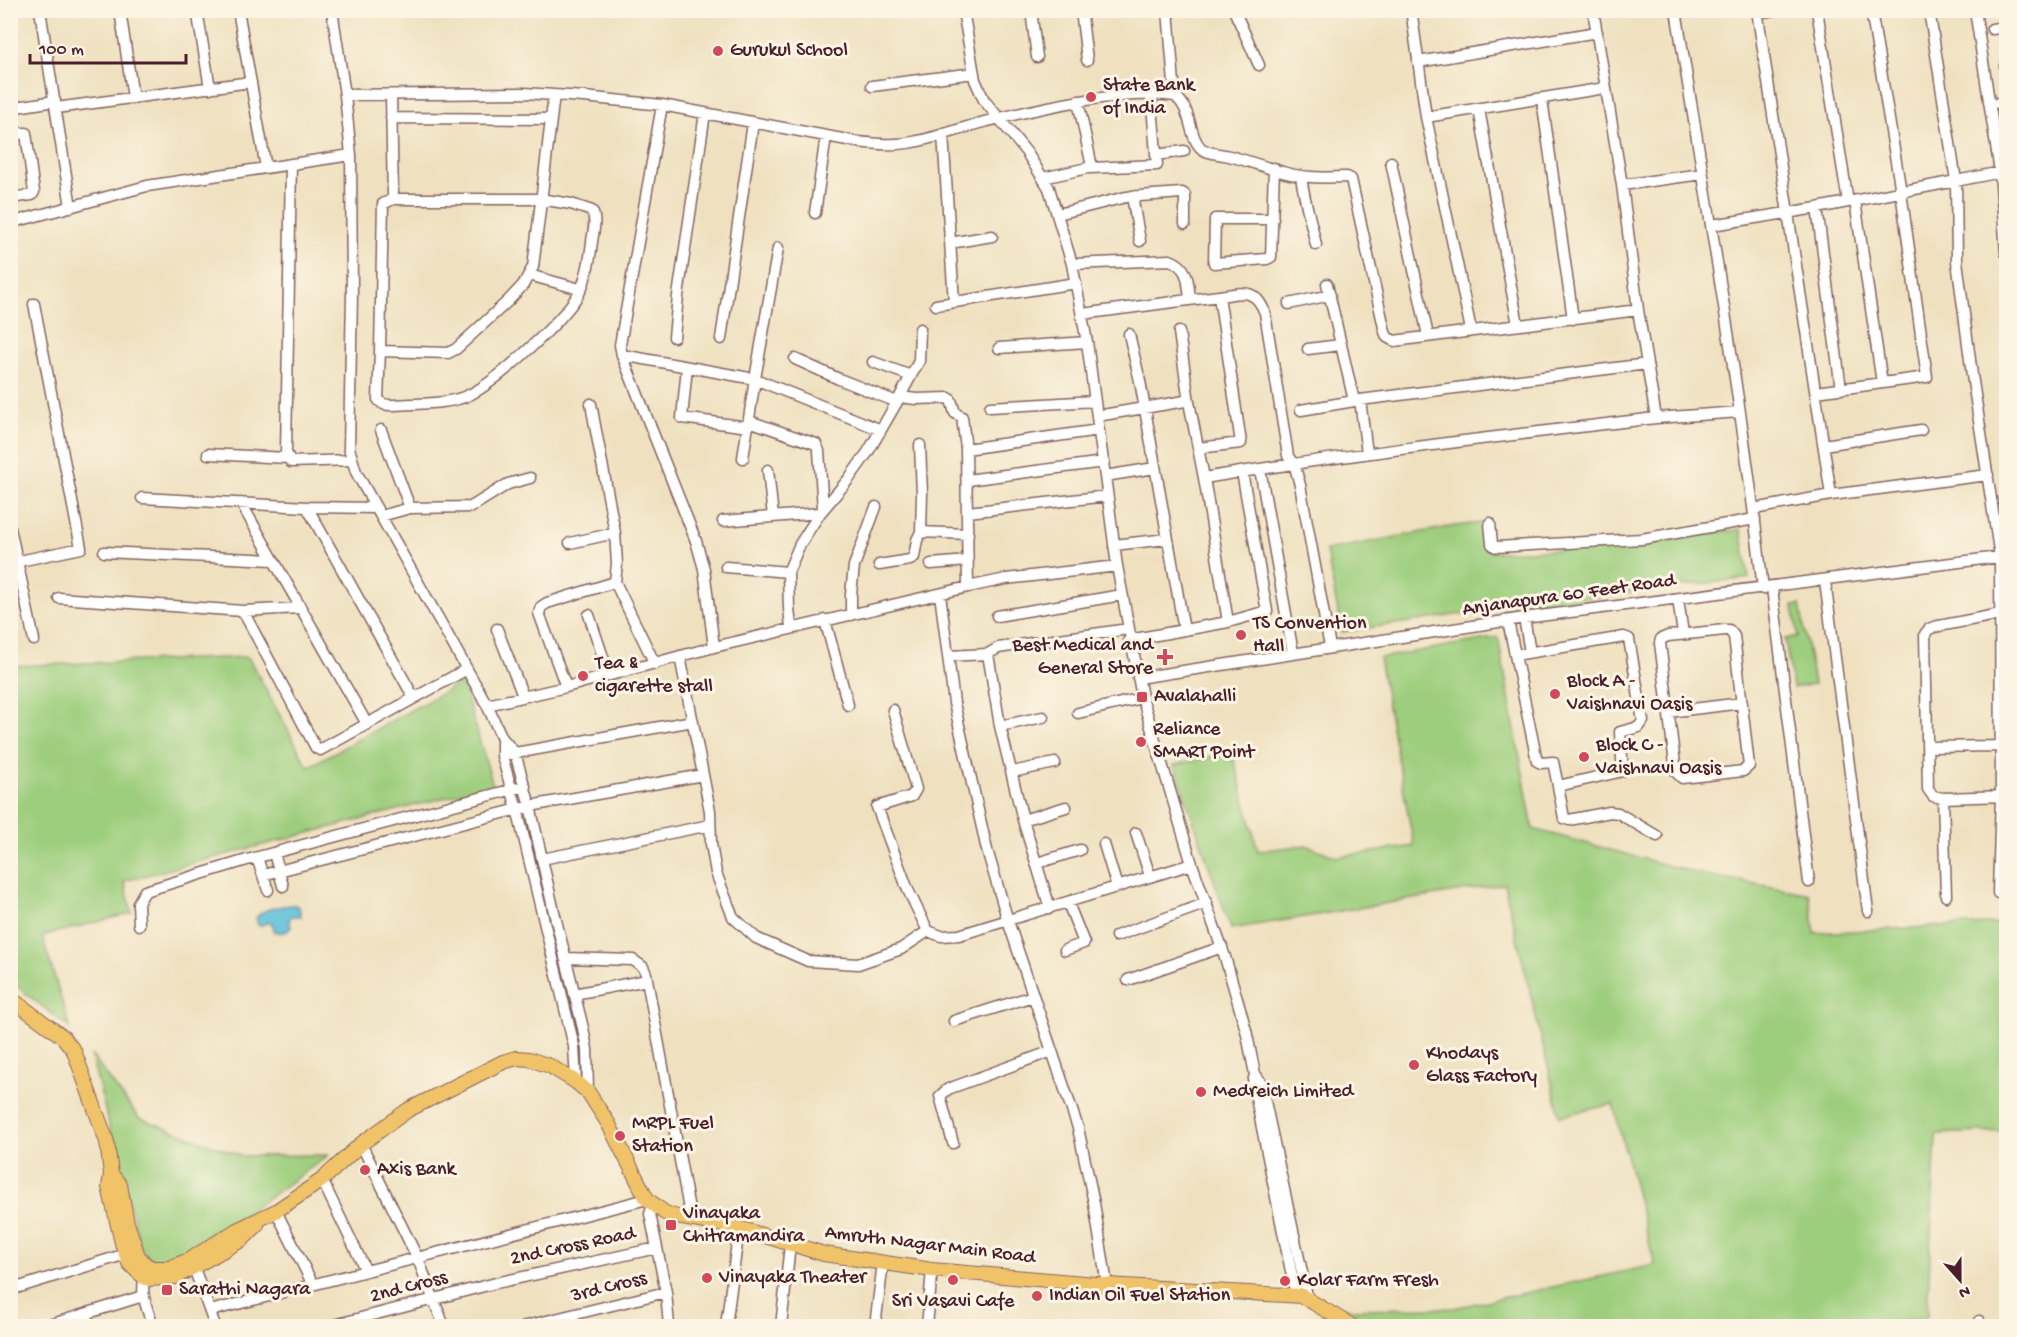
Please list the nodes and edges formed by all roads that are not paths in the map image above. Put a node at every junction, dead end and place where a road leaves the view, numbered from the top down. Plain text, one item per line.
1 (40, 10) edge
2 (120, 10) edge
3 (197, 10) edge
4 (238, 10) edge
5 (332, 10) edge
6 (963, 10) edge
7 (1031, 10) edge
8 (1081, 10) edge
9 (1168, 10) edge
10 (1234, 10) edge
11 (1414, 10) edge
12 (1593, 10) edge
13 (1676, 10) edge
14 (1775, 10) edge
15 (1817, 10) edge
16 (1871, 10) edge
17 (1929, 10) edge
18 (1975, 10) edge
19 (1757, 12) edge
20 (2007, 27) edge
21 (1992, 29) dead end
22 (1597, 32) junction
23 (1037, 57) dead end
24 (1087, 60) dead end
25 (1418, 62) junction
26 (1260, 65) dead end
27 (974, 73) junction
28 (251, 82) junction
29 (872, 86) dead end
30 (210, 88) junction
31 (1605, 88) junction
32 (1152, 94) junction
33 (345, 95) junction
34 (391, 95) junction
35 (554, 95) junction
36 (1175, 96) junction
37 (133, 98) junction
38 (1542, 99) junction
39 (1078, 101) junction
40 (55, 104) junction
41 (662, 105) junction
42 (10, 108) edge
43 (1479, 109) junction
44 (705, 113) junction
45 (1426, 117) junction
46 (391, 118) junction
47 (998, 118) junction
48 (551, 119) junction
49 (753, 123) junction
50 (10, 134) edge
51 (943, 134) junction
52 (826, 136) junction
53 (1184, 151) dead end
54 (351, 155) junction
55 (1156, 155) junction
56 (1391, 162) dead end
57 (291, 164) junction
58 (266, 168) junction
59 (1091, 168) junction
60 (1274, 168) junction
61 (2003, 172) edge
62 (1702, 174) junction
63 (1301, 176) junction
64 (1043, 178) junction
65 (1956, 181) junction
66 (1622, 185) junction
67 (1901, 192) junction
68 (1132, 196) junction
69 (10, 198) edge
70 (393, 199) junction
71 (540, 199) junction
72 (1852, 202) junction
73 (71, 207) junction
74 (1817, 208) junction
75 (1787, 212) junction
76 (815, 213) dead end
77 (1058, 214) junction
78 (1274, 219) junction
79 (10, 224) edge
80 (1185, 224) dead end
81 (1712, 225) junction
82 (992, 236) dead end
83 (1140, 241) dead end
84 (950, 243) junction
85 (1316, 245) dead end
86 (778, 248) dead end
87 (2007, 253) edge
88 (1072, 264) junction
89 (529, 275) junction
90 (1076, 283) junction
91 (580, 289) junction
92 (1219, 296) junction
93 (1190, 300) junction
94 (954, 302) junction
95 (34, 304) dead end
96 (1289, 304) dead end
97 (936, 305) dead end
98 (1638, 310) junction
99 (1082, 314) junction
100 (1573, 319) junction
101 (1518, 325) junction
102 (920, 329) dead end
103 (1471, 330) junction
104 (1179, 332) dead end
105 (1129, 334) dead end
106 (1428, 336) junction
107 (674, 337) dead end
108 (721, 339) dead end
109 (1087, 342) junction
110 (1340, 345) junction
111 (999, 348) dead end
112 (1308, 349) dead end
113 (380, 351) junction
114 (622, 355) junction
115 (795, 359) dead end
116 (873, 362) dead end
117 (1647, 364) junction
118 (687, 367) junction
119 (911, 376) junction
120 (755, 379) junction
121 (1882, 383) junction
122 (1841, 389) junction
123 (1816, 392) junction
124 (898, 400) junction
125 (1095, 401) junction
126 (1357, 401) junction
127 (1189, 402) junction
128 (591, 404) dead end
129 (990, 407) dead end
130 (1144, 408) junction
131 (1301, 410) dead end
132 (1740, 412) junction
133 (1097, 416) junction
134 (1656, 418) junction
135 (748, 424) junction
136 (381, 430) dead end
137 (881, 430) junction
138 (1099, 430) junction
139 (1921, 430) dead end
140 (920, 445) dead end
141 (1824, 445) junction
142 (1198, 448) junction
143 (966, 449) junction
144 (1367, 453) junction
145 (208, 454) dead end
146 (288, 458) junction
147 (743, 458) dead end
148 (351, 460) junction
149 (1104, 462) junction
150 (1292, 463) junction
151 (1155, 468) junction
152 (1260, 469) junction
153 (768, 470) dead end
154 (1242, 472) junction
155 (1988, 475) junction
156 (1105, 476) junction
157 (530, 478) dead end
158 (1204, 478) junction
159 (967, 480) junction
160 (1831, 495) junction
161 (1107, 496) junction
162 (142, 498) dead end
163 (241, 503) junction
164 (307, 507) junction
165 (410, 507) junction
166 (876, 507) dead end
167 (821, 511) junction
168 (378, 512) junction
169 (968, 512) junction
170 (1755, 514) junction
171 (773, 517) junction
172 (723, 521) dead end
173 (1490, 523) dead end
174 (10, 528) edge
175 (615, 532) junction
176 (921, 532) junction
177 (968, 534) junction
178 (1167, 539) junction
179 (570, 543) dead end
180 (1114, 545) junction
181 (104, 552) dead end
182 (2003, 556) edge
183 (273, 560) junction
184 (968, 561) junction
185 (14, 562) edge
186 (931, 564) dead end
187 (879, 565) dead end
188 (1116, 566) junction
189 (726, 567) dead end
190 (788, 572) junction
191 (1824, 581) junction
192 (615, 582) junction
193 (968, 587) junction
194 (1767, 588) junction
195 (940, 594) junction
196 (1122, 595) junction
197 (58, 598) dead end
198 (1678, 599) junction
199 (300, 608) junction
200 (243, 611) junction
201 (2004, 613) edge
202 (589, 615) dead end
203 (851, 615) junction
204 (997, 616) dead end
205 (1524, 618) junction
206 (825, 620) junction
207 (1508, 621) junction
208 (1228, 622) junction
209 (791, 628) junction
210 (497, 629) dead end
211 (1184, 630) junction
212 (1129, 634) junction
213 (1683, 634) junction
214 (34, 640) dead end
215 (714, 647) junction
216 (1330, 647) junction
217 (1293, 652) junction
218 (1530, 652) junction
219 (988, 654) junction
220 (1515, 655) junction
221 (680, 656) junction
222 (948, 656) junction
223 (655, 664) junction
224 (467, 669) junction
225 (609, 675) junction
226 (1138, 678) junction
227 (2003, 685) edge
228 (566, 687) junction
229 (524, 696) junction
230 (414, 698) junction
231 (1142, 698) junction
232 (1742, 703) junction
233 (487, 705) junction
234 (848, 705) dead end
235 (893, 710) dead end
236 (1668, 712) junction
237 (1078, 713) dead end
238 (1043, 717) dead end
239 (693, 721) junction
240 (367, 724) junction
241 (1000, 726) junction
242 (2003, 728) edge
243 (502, 738) junction
244 (1999, 746) junction
245 (1927, 747) junction
246 (515, 753) junction
247 (502, 756) junction
248 (1055, 763) dead end
249 (1012, 772) junction
250 (703, 775) junction
251 (525, 786) junction
252 (1558, 786) junction
253 (512, 790) junction
254 (2004, 796) edge
255 (1943, 798) junction
256 (530, 806) junction
257 (1066, 807) dead end
258 (517, 809) junction
259 (1023, 820) junction
260 (710, 825) junction
261 (1136, 833) dead end
262 (1657, 836) dead end
263 (1104, 844) dead end
264 (1080, 850) dead end
265 (274, 853) junction
266 (258, 858) junction
267 (542, 859) junction
268 (1037, 863) junction
269 (1191, 864) junction
270 (279, 871) junction
271 (263, 875) junction
272 (1150, 876) junction
273 (1809, 882) dead end
274 (283, 886) dead end
275 (1117, 887) junction
276 (268, 890) dead end
277 (1998, 893) dead end
278 (1946, 896) dead end
279 (1068, 903) junction
280 (1207, 903) junction
281 (1050, 908) junction
282 (1868, 911) dead end
283 (139, 921) dead end
284 (1008, 921) junction
285 (928, 931) junction
286 (1116, 936) dead end
287 (1222, 947) junction
288 (1065, 950) dead end
289 (565, 958) junction
290 (647, 980) junction
291 (1128, 980) dead end
292 (574, 994) junction
293 (1033, 996) junction
294 (10, 998) edge
295 (954, 1021) dead end
296 (1052, 1051) junction
297 (576, 1082) junction
298 (588, 1092) junction
299 (953, 1143) dead end
300 (361, 1144) junction
301 (111, 1174) junction
302 (322, 1180) junction
303 (650, 1202) junction
304 (271, 1214) junction
305 (691, 1220) junction
306 (739, 1228) junction
307 (790, 1245) junction
308 (657, 1248) junction
309 (126, 1254) junction
310 (418, 1259) junction
311 (883, 1263) junction
312 (194, 1268) junction
313 (932, 1270) junction
314 (366, 1271) junction
315 (147, 1272) junction
316 (496, 1282) joint
317 (313, 1285) junction
318 (1107, 1285) junction
319 (10, 1290) edge
320 (666, 1292) junction
321 (142, 1296) junction
322 (1302, 1298) junction
323 (434, 1300) junction
324 (210, 1311) junction
325 (86, 1314) junction
326 (46, 1326) edge
327 (90, 1326) edge
328 (153, 1326) edge
329 (215, 1326) edge
330 (330, 1326) edge
331 (444, 1326) edge
332 (526, 1326) edge
333 (669, 1326) edge
334 (726, 1326) edge
335 (781, 1326) edge
336 (875, 1326) edge
337 (927, 1326) edge
338 (1352, 1326) edge

1 - 40 street
2 - 37 street
3 - 30 street
4 - 28 street
5 - 33 street
6 - 27 street
7 - 23 street
8 - 24 street
9 - 36 street
10 - 26 street
11 - 25 street
12 - 22 street
13 - 62 street
14 - 19 street
15 - 72 street
16 - 67 street
17 - 65 street
18 - 61 street
19 - 75 street
20 - 21 street
22 - 25 street
22 - 31 street
25 - 45 street
27 - 29 street
27 - 47 street
28 - 30 street
28 - 58 street
30 - 37 street
31 - 38 street
31 - 66 street
32 - 36 street
32 - 39 street
32 - 55 street
33 - 34 street
33 - 54 street
34 - 35 street
34 - 46 street
35 - 41 street
35 - 48 street
36 - 60 street
37 - 40 street
38 - 43 street
38 - 100 street
39 - 47 street
39 - 59 street
40 - 42 street
40 - 73 street
41 - 44 street
41 - 114 street
43 - 45 street
43 - 101 street
44 - 49 street
44 - 107 street
45 - 103 street
46 - 48 street
46 - 70 street
47 - 51 street
47 - 64 street
48 - 71 street
49 - 52 street
49 - 108 street
50 - 69 street
51 - 52 street
51 - 84 street
52 - 76 street
53 - 55 street
54 - 57 street
54 - 148 street
55 - 59 street
56 - 106 street
57 - 58 street
57 - 146 street
58 - 73 street
59 - 64 street
60 - 63 street
60 - 78 street
61 - 65 street
61 - 87 street
62 - 66 street
62 - 81 street
63 - 85 street
63 - 106 street
64 - 77 street
65 - 67 street
65 - 155 street
66 - 98 street
67 - 72 street
67 - 121 street
68 - 77 street
68 - 80 street
68 - 83 street
70 - 71 street
70 - 113 street
71 - 89 street
71 - 91 street
72 - 74 street
72 - 121 street
73 - 79 street
74 - 75 street
74 - 122 street
75 - 81 street
75 - 123 street
77 - 88 street
78 - 78 street
81 - 132 street
82 - 84 street
84 - 94 street
86 - 120 street
88 - 90 street
88 - 93 street
89 - 91 street
89 - 113 street
90 - 94 street
90 - 99 street
91 - 113 street
92 - 93 street
92 - 142 street
92 - 150 street
93 - 99 street
94 - 97 street
95 - 185 street
96 - 110 street
98 - 100 street
98 - 117 street
99 - 109 street
100 - 101 street
101 - 103 street
102 - 119 street
103 - 106 street
104 - 127 street
105 - 130 street
109 - 111 street
109 - 125 street
110 - 112 street
110 - 126 street
114 - 118 street
114 - 215 street
115 - 124 street
116 - 119 street
117 - 126 street
117 - 134 street
118 - 120 street
118 - 135 street
119 - 124 street
120 - 135 street
120 - 137 street
121 - 122 street
122 - 123 street
123 - 141 street
124 - 137 street
124 - 143 street
125 - 129 street
125 - 133 street
126 - 131 street
126 - 144 street
127 - 130 street
127 - 142 street
128 - 175 street
130 - 133 street
130 - 151 street
132 - 134 street
132 - 170 street
133 - 138 street
134 - 144 street
135 - 147 street
135 - 167 street
136 - 165 street
137 - 167 street
138 - 143 street
138 - 149 street
139 - 141 street
140 - 176 street
141 - 160 street
142 - 158 street
143 - 159 street
144 - 150 street
145 - 146 street
146 - 148 street
148 - 168 street
149 - 156 street
149 - 159 street
150 - 152 street
150 - 216 street
151 - 156 street
151 - 178 street
152 - 154 street
152 - 217 street
153 - 171 street
154 - 158 street
154 - 208 street
155 - 160 street
155 - 182 street
156 - 161 street
157 - 165 street
158 - 208 street
159 - 169 street
160 - 170 street
161 - 169 street
161 - 180 street
162 - 163 street
163 - 164 street
163 - 183 street
164 - 168 street
164 - 230 street
165 - 168 street
166 - 203 street
167 - 171 street
167 - 190 street
168 - 224 street
169 - 177 street
170 - 173 street
170 - 194 street
171 - 172 street
174 - 185 street
175 - 179 street
175 - 192 street
176 - 177 street
176 - 187 street
177 - 184 street
178 - 180 street
178 - 211 street
180 - 188 street
181 - 183 street
182 - 191 street, Anjanapura 60 Feet Road
182 - 201 street
183 - 199 street
184 - 186 street
184 - 193 street
185 - 214 street
188 - 193 street
188 - 196 street
189 - 190 street
190 - 209 street
191 - 194 street, Anjanapura 60 Feet Road
191 - 282 street
192 - 223 street
192 - 228 street
193 - 195 street
194 - 198 street, Anjanapura 60 Feet Road
194 - 273 street
195 - 203 street
195 - 222 street
196 - 204 street
196 - 212 street
197 - 200 street
198 - 205 street, Anjanapura 60 Feet Road
198 - 213 street
199 - 200 street
199 - 240 street
200 - 240 street
201 - 227 street
201 - 245 street
202 - 225 street
203 - 206 street
205 - 207 street, Anjanapura 60 Feet Road
205 - 218 street
206 - 209 street
206 - 234 street
207 - 216 street, Anjanapura 60 Feet Road
207 - 220 street
208 - 211 street
209 - 215 street
210 - 229 street
211 - 212 street
212 - 219 street
212 - 226 street
213 - 232 street
213 - 236 street
215 - 221 street
216 - 217 street, Anjanapura 60 Feet Road
217 - 226 street, Anjanapura 60 Feet Road
218 - 220 street
218 - 252 street
219 - 222 street
219 - 241 street
220 - 252 street
221 - 223 street
221 - 239 street
222 - 284 street
223 - 225 street
224 - 230 street
224 - 233 street
225 - 228 street
226 - 231 street
227 - 242 street
228 - 229 street
229 - 233 street
230 - 240 street
231 - 237 street
231 - 269 street
232 - 236 street
232 - 236 street
233 - 243 street
235 - 285 street
238 - 241 street
239 - 246 street
239 - 250 street
241 - 249 street
242 - 244 street
243 - 246 street
243 - 247 street
244 - 245 street
244 - 254 street
245 - 255 street
246 - 247 street
246 - 251 street
247 - 253 street
248 - 249 street
249 - 259 street
250 - 256 street
250 - 260 street
251 - 253 street
251 - 256 street
252 - 262 street
253 - 258 street
253 - 265 street
254 - 255 street
254 - 277 street
255 - 278 street
256 - 258 street
256 - 267 street
257 - 259 street
258 - 270 street
258 - 297 street
259 - 268 street
260 - 267 street
260 - 285 street
261 - 272 street
263 - 275 street
264 - 268 street
265 - 266 street
265 - 270 street
266 - 271 street
266 - 283 street
267 - 289 street
268 - 281 street
269 - 272 street
269 - 280 street
270 - 271 street
270 - 274 street
271 - 276 street
272 - 275 street
275 - 279 street
279 - 281 street
279 - 288 street
280 - 286 street
280 - 287 street
281 - 284 street
284 - 285 street
284 - 293 street
287 - 291 street
287 - 322 street
289 - 290 street
289 - 292 street
290 - 292 street
290 - 305 street
292 - 298 street
293 - 295 street
293 - 296 street
294 - 301 main road
296 - 299 street
296 - 318 street
297 - 298 main road
297 - 300 main road
298 - 303 main road
300 - 302 main road
300 - 310 street
301 - 309 main road
301 - 315 main road
302 - 304 main road
302 - 314 street
303 - 305 main road, Amruth Nagar Main Road
303 - 308 street
303 - 310 street
304 - 312 main road
304 - 315 main road
304 - 317 street
305 - 306 main road, Amruth Nagar Main Road
306 - 307 main road, Amruth Nagar Main Road
306 - 334 street
307 - 311 main road, Amruth Nagar Main Road
307 - 335 street
308 - 316 street, 2nd Cross Road
308 - 320 street
309 - 315 main road
309 - 319 street
310 - 314 street
310 - 323 street
311 - 313 main road, Amruth Nagar Main Road
311 - 336 street
312 - 315 main road
312 - 324 street
313 - 318 main road, Amruth Nagar Main Road
313 - 337 street
314 - 317 street
315 - 321 street
316 - 323 street, 2nd Cross
317 - 324 street
318 - 322 main road, Amruth Nagar Main Road
320 - 332 street, 3rd Cross
320 - 333 street
321 - 325 street
321 - 328 street
322 - 338 main road, Amruth Nagar Main Road
323 - 330 street, 2nd Cross
323 - 331 street
324 - 329 street
325 - 326 street
325 - 327 street

